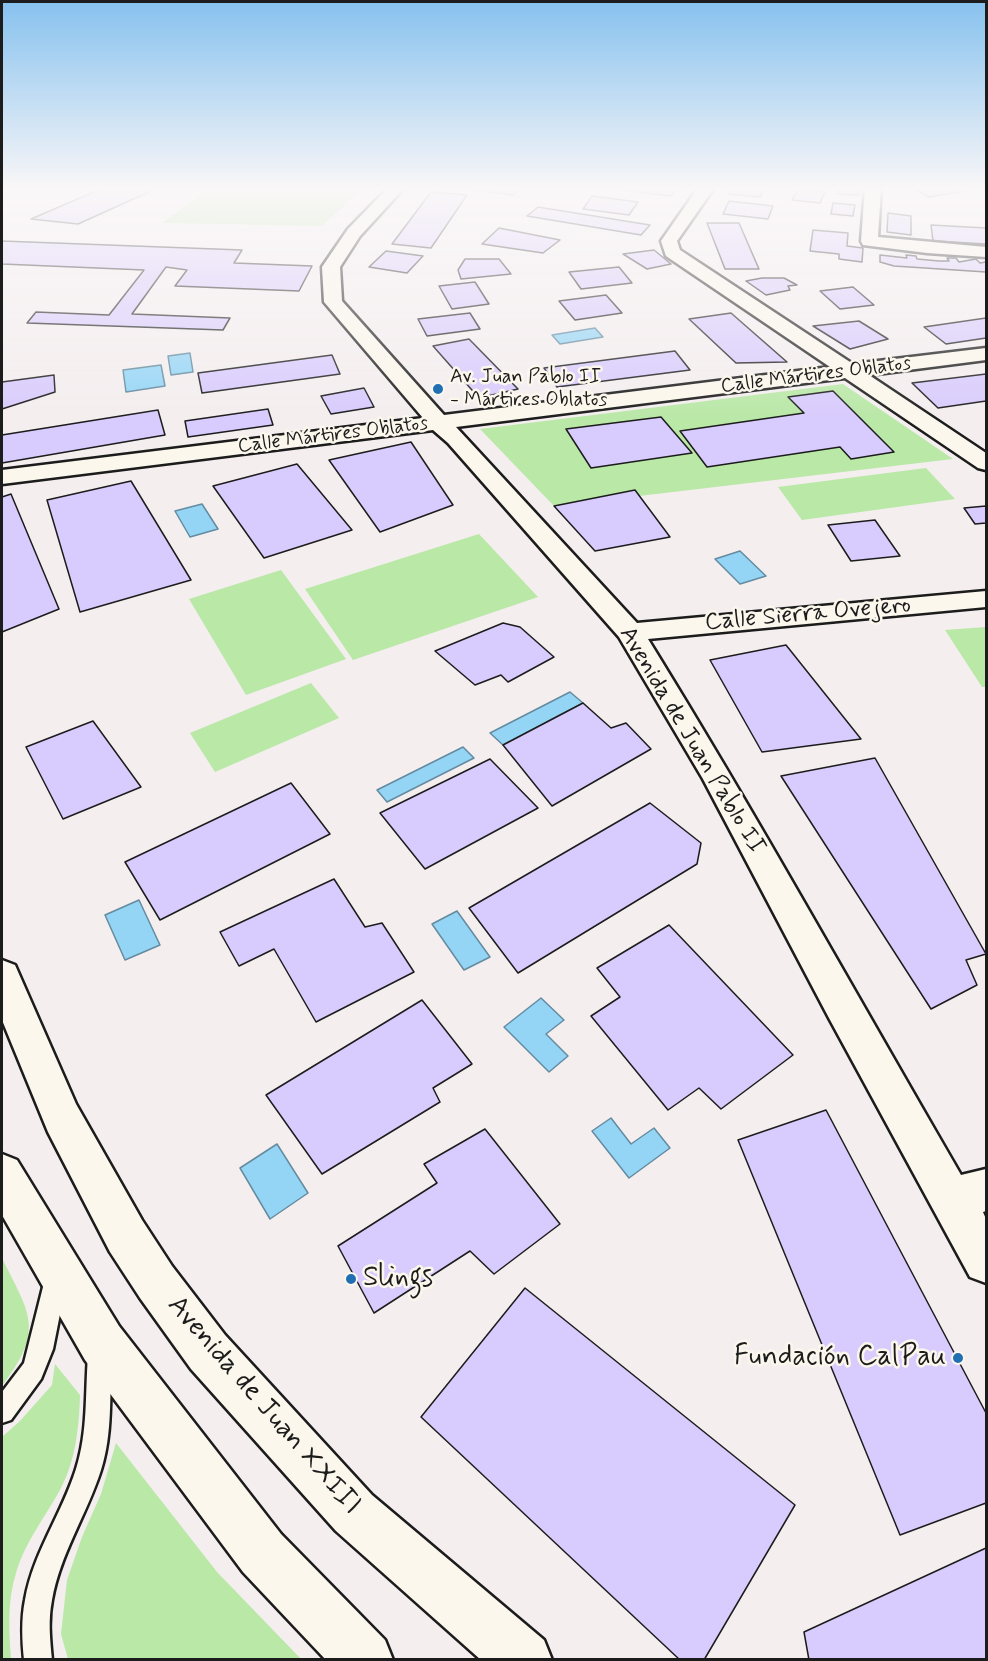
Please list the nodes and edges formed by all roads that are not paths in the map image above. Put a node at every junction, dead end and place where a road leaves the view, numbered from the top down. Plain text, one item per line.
1 (331, 266) edge
2 (692, 266) edge
3 (987, 354) edge
4 (852, 372) junction
5 (439, 423) junction
6 (985, 460) edge
7 (2, 477) edge
8 (987, 599) edge
9 (630, 632) junction
10 (2, 976) edge
11 (2, 1175) edge
12 (969, 1195) edge
13 (987, 1261) edge
14 (58, 1272) junction
15 (102, 1343) junction
16 (2, 1410) edge
17 (38, 1659) edge
18 (365, 1659) edge
19 (524, 1659) edge

1 - 5 street, Avenida de Juan Pablo II
2 - 4 street
3 - 4 street, Calle Mártires Oblatos
4 - 5 street, Calle Mártires Oblatos
4 - 6 street
5 - 7 street, Calle Mártires Oblatos
5 - 9 street, Avenida de Juan Pablo II
8 - 9 street, Calle Sierra Ovejero
9 - 12 street, Avenida de Juan Pablo II
10 - 19 street, Avenida de Juan XXIII
11 - 14 street
12 - 13 street, Avenida de Juan Pablo II
14 - 15 street
14 - 16 lane
15 - 17 lane
15 - 18 street

